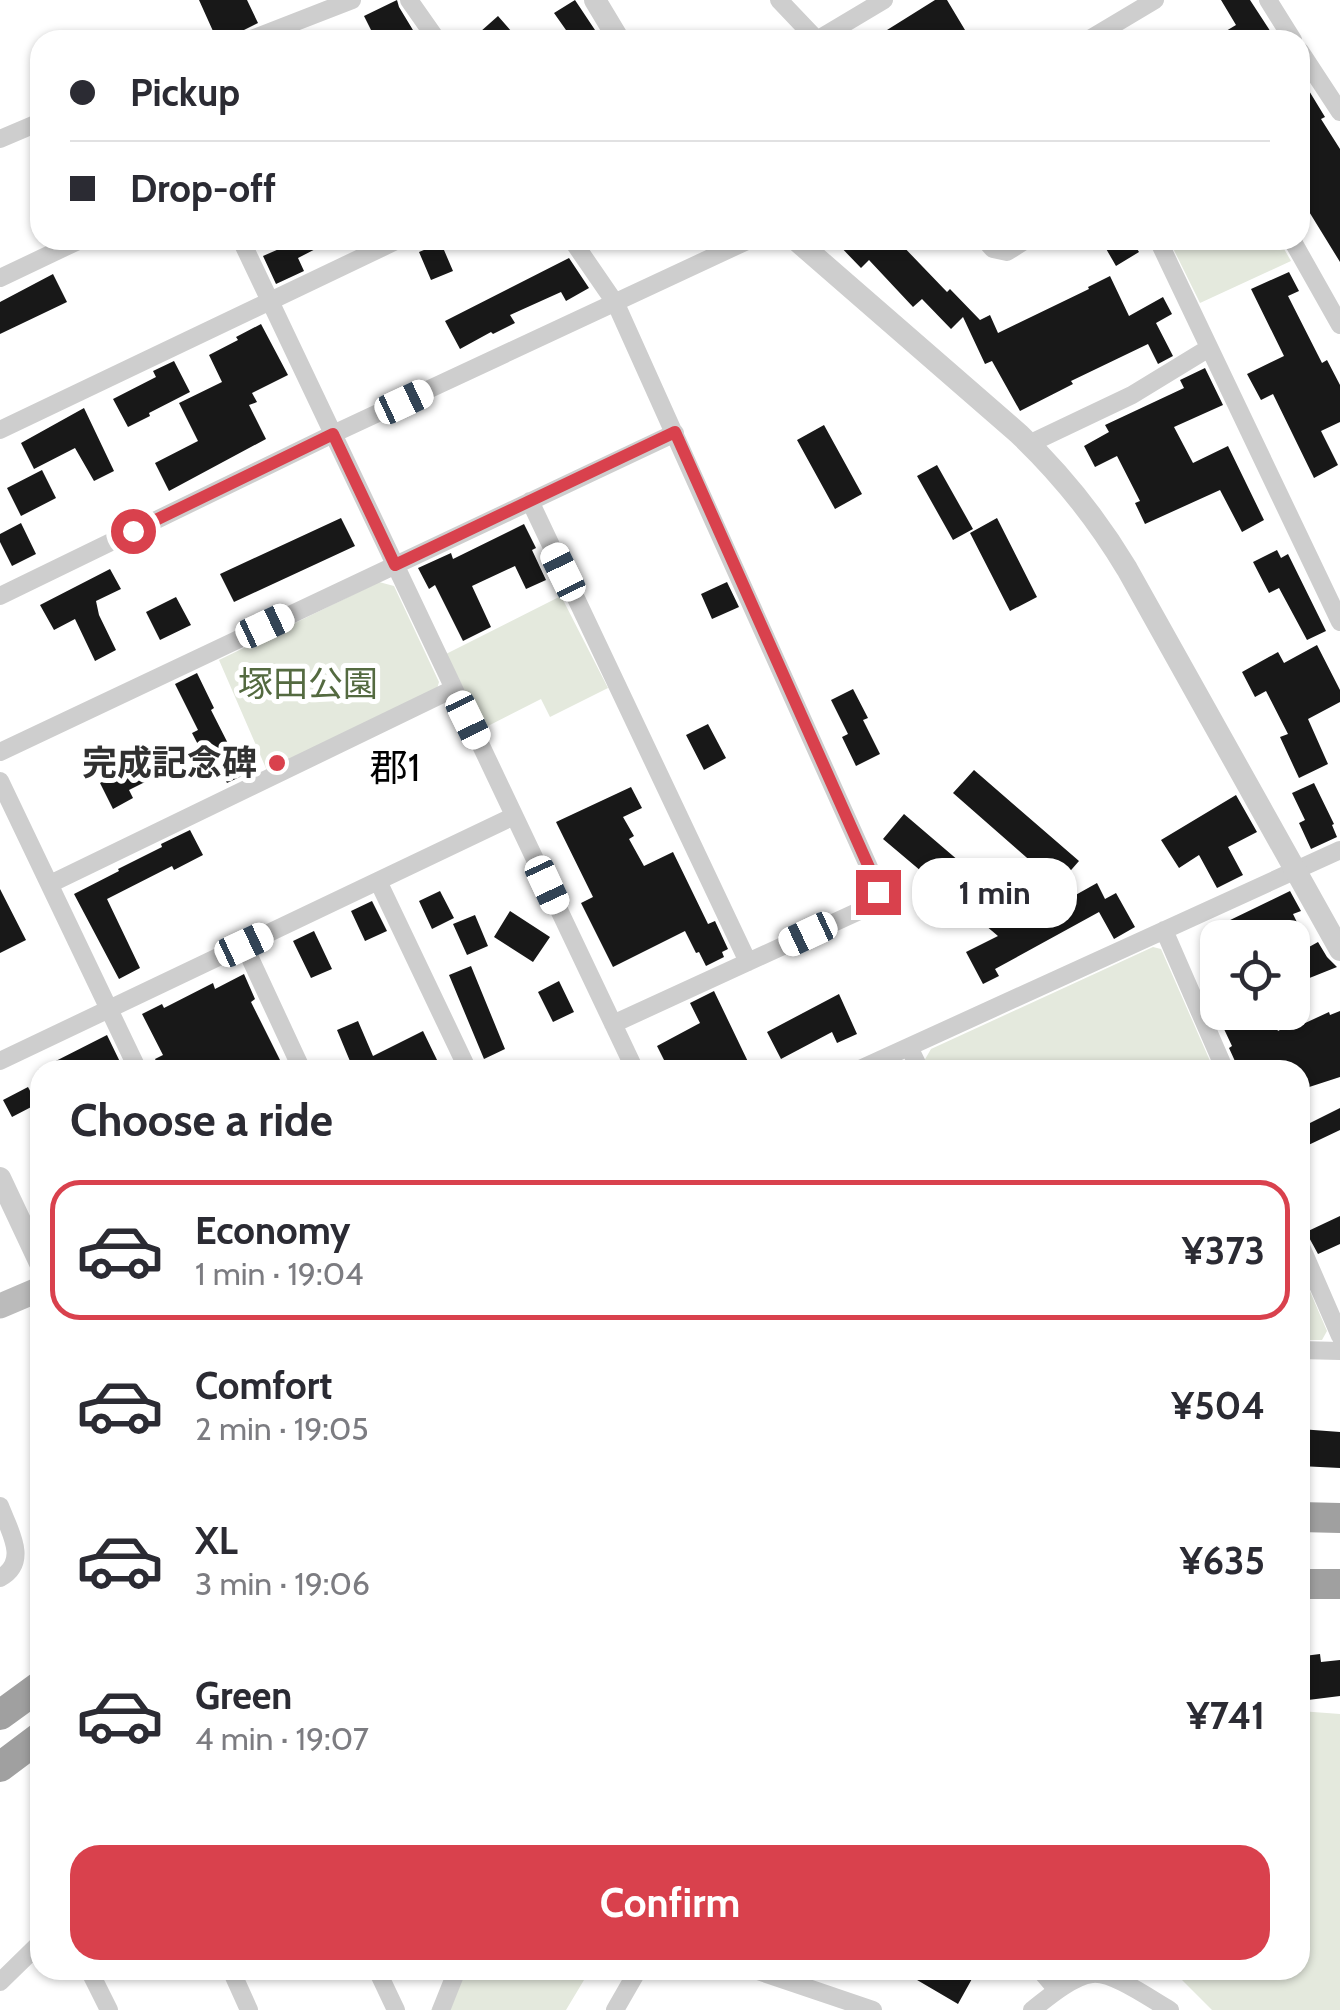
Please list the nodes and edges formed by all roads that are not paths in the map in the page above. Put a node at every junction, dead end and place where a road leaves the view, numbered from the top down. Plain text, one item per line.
1 (352, 0) edge
2 (410, 0) edge
3 (595, 0) edge
4 (779, 0) edge
5 (884, 0) edge
6 (1155, 0) edge
7 (1268, 0) edge
8 (292, 22) junction
9 (273, 30) edge
10 (296, 30) edge
11 (430, 30) edge
12 (613, 30) edge
13 (808, 30) edge
14 (834, 30) edge
15 (1105, 30) edge
16 (1287, 30) edge
17 (1310, 71) edge
18 (1340, 112) edge
19 (30, 126) edge
20 (0, 139) edge
21 (59, 250) edge
22 (245, 250) edge
23 (375, 250) edge
24 (579, 250) edge
25 (728, 250) edge
26 (807, 250) edge
27 (1163, 250) edge
28 (1298, 250) edge
29 (0, 278) edge
30 (270, 301) junction
31 (616, 304) junction
32 (1340, 324) edge
33 (1210, 348) junction
34 (0, 430) edge
35 (675, 432) junction
36 (333, 434) junction
37 (1030, 444) junction
38 (530, 501) junction
39 (395, 565) junction
40 (0, 596) edge
41 (1340, 622) edge
42 (454, 689) junction
43 (0, 752) edge
44 (0, 781) edge
45 (514, 816) junction
46 (1340, 850) edge
47 (1294, 870) junction
48 (378, 881) junction
49 (50, 884) junction
50 (1164, 930) junction
51 (244, 945) junction
52 (1340, 950) edge
53 (748, 962) junction
54 (110, 1009) junction
55 (613, 1024) junction
56 (909, 1047) junction
57 (133, 1060) edge
58 (297, 1060) edge
59 (463, 1060) edge
60 (630, 1060) edge
61 (880, 1060) edge
62 (915, 1060) edge
63 (1221, 1060) edge
64 (0, 1061) edge
65 (0, 1178) edge
66 (30, 1242) edge
67 (1310, 1267) edge
68 (30, 1293) edge
69 (0, 1306) edge
70 (1340, 1336) edge
71 (1310, 1350) edge
72 (1340, 1351) edge
73 (0, 1506) edge
74 (1310, 1517) edge
75 (1340, 1518) edge
76 (0, 1578) edge
77 (1310, 1584) edge
78 (1340, 1584) edge
79 (30, 1692) edge
80 (0, 1715) edge
81 (30, 1744) edge
82 (0, 1767) edge
83 (30, 1953) edge
84 (95, 1980) edge
85 (236, 1980) edge
86 (381, 1980) edge
87 (453, 1980) edge
88 (632, 1980) edge
89 (784, 1980) edge
90 (1048, 1980) edge
91 (1078, 1980) edge
92 (1116, 1980) edge
93 (0, 1982) edge
94 (1057, 1990) junction
95 (868, 2009) edge
96 (109, 2010) edge
97 (249, 2010) edge
98 (396, 2010) edge
99 (440, 2010) edge
100 (615, 2010) edge
101 (1032, 2010) edge
102 (1170, 2010) edge

1 - 8 street
2 - 11 street
3 - 12 street
4 - 13 street
5 - 14 street
6 - 15 street
7 - 16 street
8 - 9 street
8 - 10 street
17 - 18 street
19 - 20 street
21 - 29 street
22 - 30 street
23 - 30 street
24 - 31 street
25 - 31 street
26 - 37 street
27 - 33 street
28 - 32 street
30 - 34 street
30 - 36 street
31 - 35 street
31 - 36 street
33 - 37 street
33 - 41 street
35 - 38 street
35 - 53 street
36 - 39 street
36 - 40 street
37 - 47 street
38 - 39 street
38 - 53 street
39 - 42 street
39 - 43 street
42 - 45 street
42 - 49 street
44 - 49 street
45 - 48 street
45 - 55 street
46 - 47 street
47 - 50 street
47 - 52 street
48 - 51 street
48 - 59 street
49 - 54 street
50 - 56 street
50 - 63 street
51 - 54 street
51 - 58 street
53 - 55 street
54 - 57 street
54 - 64 street
55 - 60 street
56 - 61 street
56 - 62 street
65 - 66 street
67 - 70 street
68 - 69 main road
71 - 72 street
73 - 76 street
74 - 75 highway
77 - 78 highway
79 - 80 highway
81 - 82 highway
83 - 93 street
84 - 96 street
85 - 97 street
86 - 98 street
87 - 99 street
88 - 100 street
89 - 95 street
90 - 94 street
91 - 94 street
92 - 102 street
94 - 101 street

